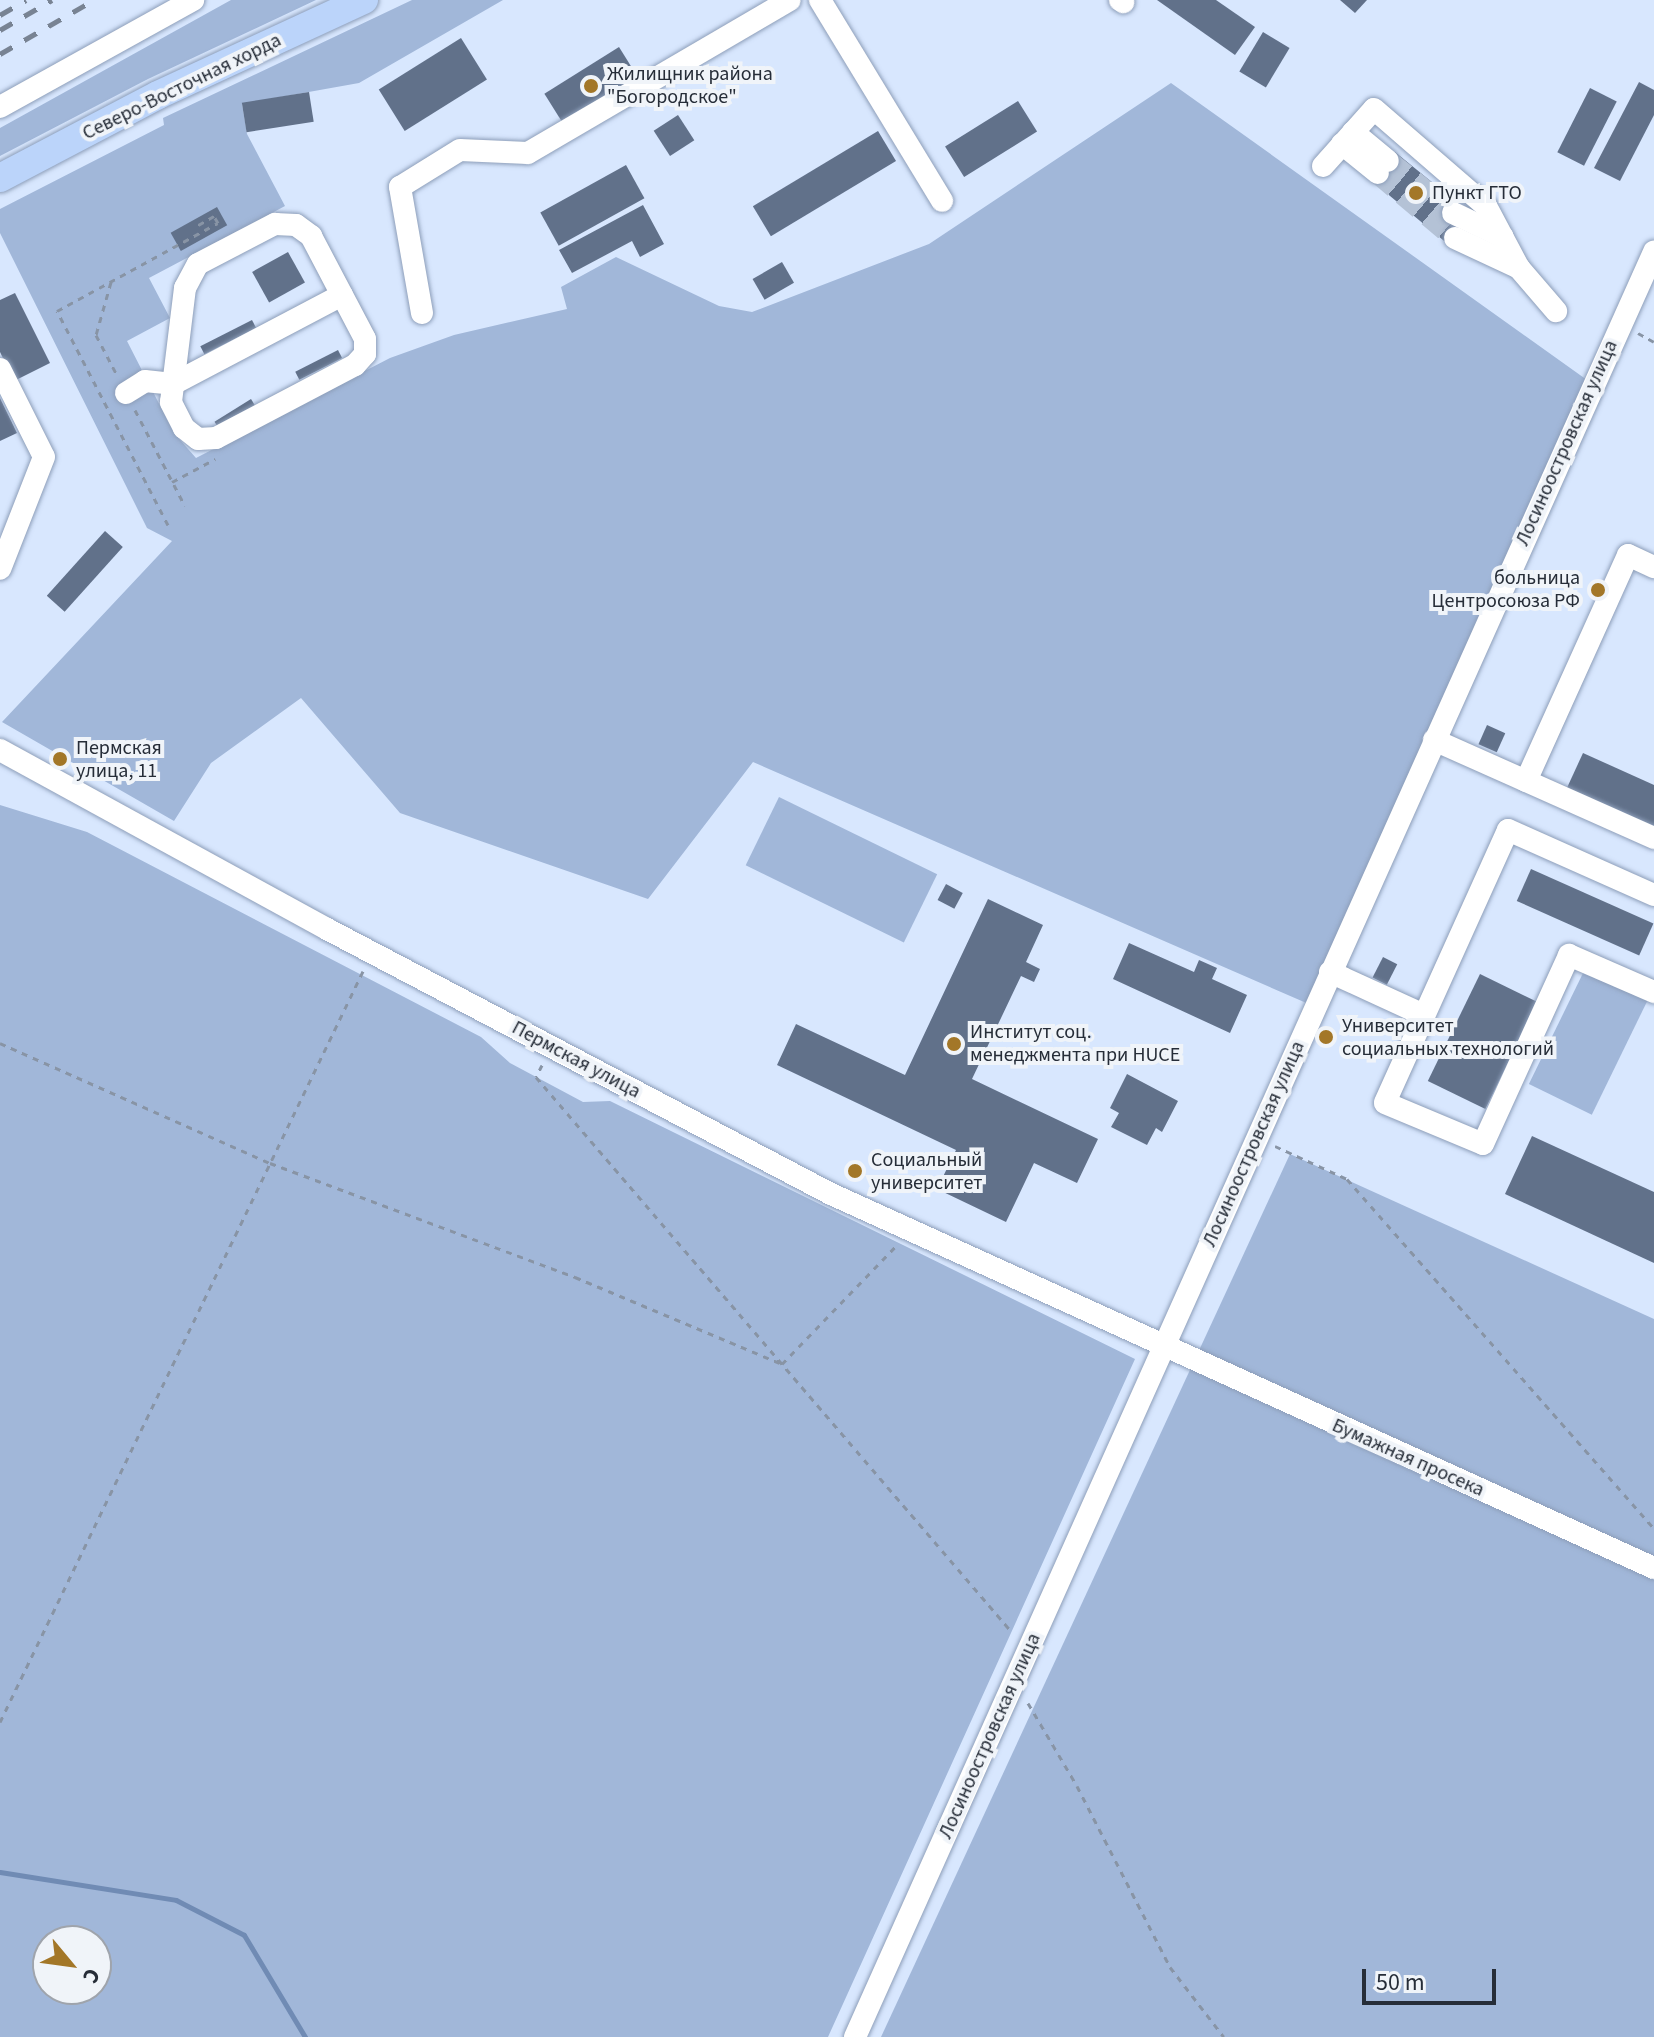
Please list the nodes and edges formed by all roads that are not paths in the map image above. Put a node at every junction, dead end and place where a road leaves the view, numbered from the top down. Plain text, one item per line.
1 (193, 0) edge
2 (364, 0) edge
3 (790, 0) edge
4 (820, 0) edge
5 (0, 107) edge
6 (1348, 138) junction
7 (1323, 166) dead end
8 (1383, 167) tunnel mouth
9 (0, 178) edge
10 (942, 201) dead end
11 (1453, 213) tunnel mouth
12 (1503, 237) junction
13 (1455, 238) tunnel mouth
14 (1654, 252) edge
15 (1519, 268) junction
16 (342, 295) junction
17 (1556, 311) dead end
18 (422, 313) dead end
19 (0, 369) edge
20 (173, 384) junction
21 (126, 393) dead end
22 (1654, 567) edge
23 (0, 569) edge
24 (1434, 740) junction
25 (0, 750) edge
26 (1526, 781) junction
27 (1654, 838) edge
28 (1654, 895) edge
29 (1330, 972) junction
30 (1654, 992) edge
31 (1424, 1015) junction
32 (1162, 1348) junction
33 (1654, 1568) edge
34 (855, 2037) edge

1 - 5 street
2 - 9 main road, Северо-Восточная хорда
3 - 18 street
4 - 10 street
6 - 7 street
6 - 8 street
6 - 12 street
11 - 12 street
12 - 15 street
13 - 15 street
14 - 24 street, Лосиноостровская улица
15 - 17 street
16 - 20 street
16 - 20 street
16 - 20 street
19 - 23 street
20 - 21 street
22 - 26 street
24 - 26 street
24 - 29 street, Лосиноостровская улица
25 - 32 street, Пермская улица
26 - 27 street
28 - 31 street
29 - 31 street
29 - 32 street, Лосиноостровская улица
30 - 31 street
32 - 33 street, Бумажная просека
32 - 34 street, Лосиноостровская улица

